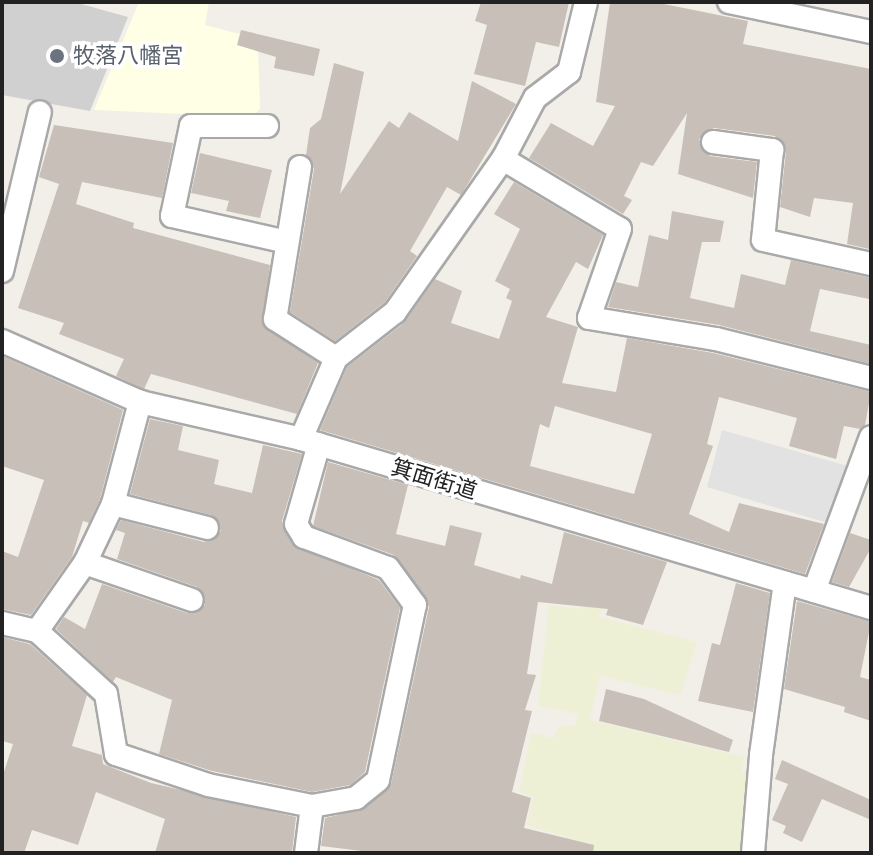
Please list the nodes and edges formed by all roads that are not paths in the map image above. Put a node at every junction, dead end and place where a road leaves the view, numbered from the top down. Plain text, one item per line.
1 (586, 2) edge
2 (729, 2) edge
3 (821, 11) edge
4 (871, 32) edge
5 (40, 112) dead end
6 (267, 126) dead end
7 (713, 142) dead end
8 (503, 159) junction
9 (300, 167) dead end
10 (287, 242) junction
11 (871, 264) edge
12 (2, 271) edge
13 (2, 341) edge
14 (336, 358) junction
15 (871, 378) edge
16 (140, 402) junction
17 (871, 437) edge
18 (310, 442) junction
19 (113, 504) junction
20 (207, 528) dead end
21 (85, 563) junction
22 (785, 583) junction
23 (814, 591) junction
24 (192, 600) dead end
25 (871, 608) edge
26 (2, 623) edge
27 (37, 631) junction
28 (312, 806) junction
29 (306, 853) edge
30 (753, 853) edge

1 - 8 street
2 - 3 street
3 - 4 street
5 - 12 street
6 - 10 street
7 - 11 street
8 - 14 street
8 - 15 street
9 - 10 street
10 - 14 street
13 - 16 street, 箕面街道
14 - 18 street
16 - 18 street, 箕面街道
16 - 19 street
17 - 23 street
18 - 22 street, 箕面街道
18 - 28 street
19 - 20 street
19 - 21 street
21 - 24 street
21 - 27 street
22 - 23 street, 箕面街道
22 - 30 street
23 - 25 street, 箕面街道
26 - 27 street
27 - 28 street
28 - 29 street

